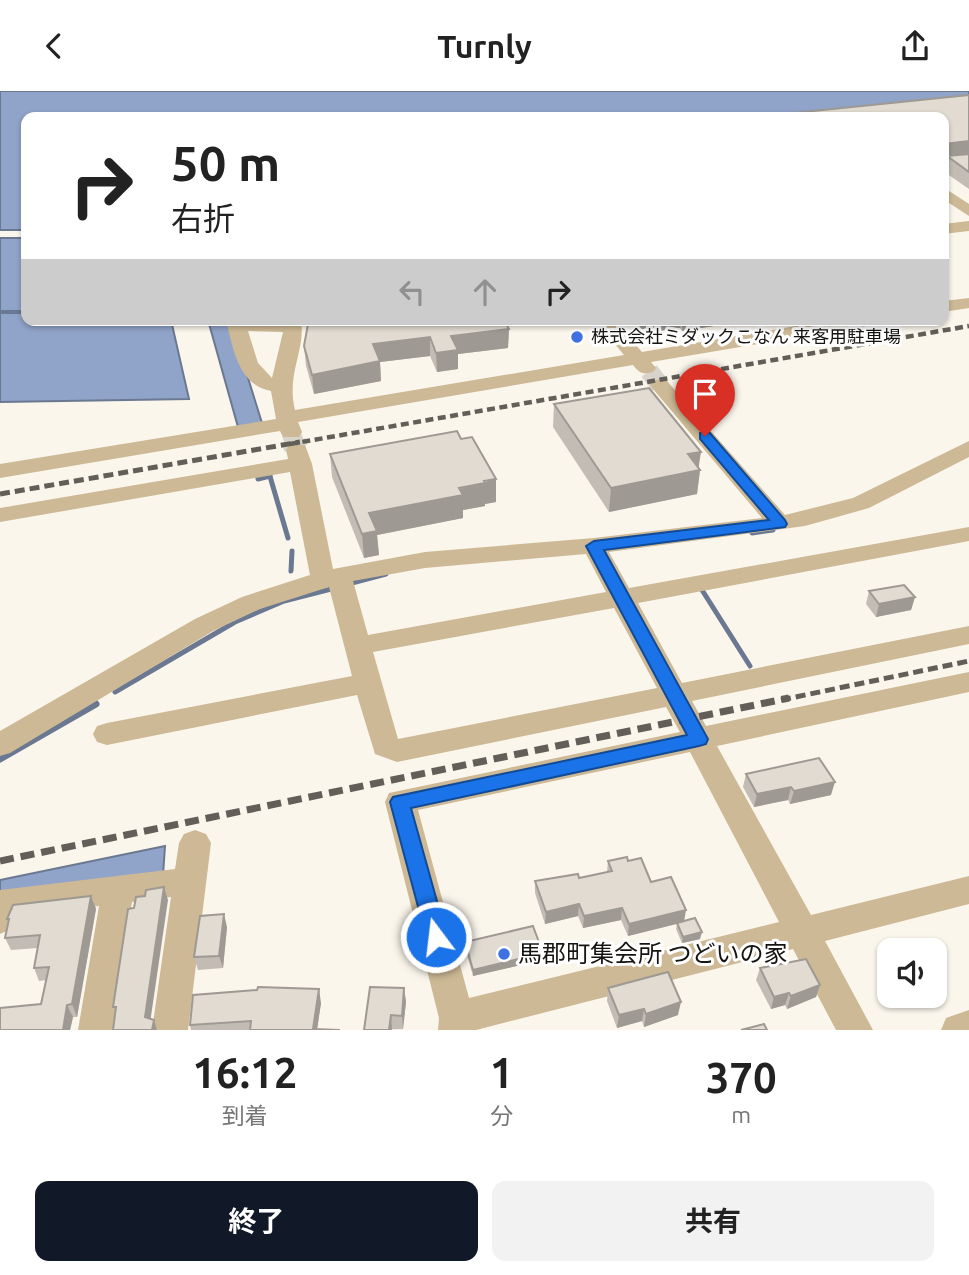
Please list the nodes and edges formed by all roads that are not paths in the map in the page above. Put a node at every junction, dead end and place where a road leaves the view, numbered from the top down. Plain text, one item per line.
1 (949, 196) edge
2 (969, 211) edge
3 (969, 226) edge
4 (949, 228) edge
5 (969, 303) edge
6 (949, 306) edge
7 (237, 326) edge
8 (292, 326) edge
9 (609, 326) edge
10 (841, 326) edge
11 (649, 372) junction
12 (281, 386) junction
13 (293, 437) junction
14 (969, 447) edge
15 (0, 471) edge
16 (0, 515) edge
17 (780, 524) junction
18 (969, 534) edge
19 (594, 546) junction
20 (331, 577) junction
21 (622, 598) junction
22 (969, 635) edge
23 (358, 646) junction
24 (969, 682) edge
25 (368, 683) junction
26 (675, 694) junction
27 (107, 734) dead end
28 (699, 739) junction
29 (0, 745) edge
30 (195, 843) dead end
31 (191, 881) junction
32 (118, 889) junction
33 (969, 890) edge
34 (0, 919) edge
35 (802, 932) junction
36 (457, 1024) edge
37 (969, 1027) edge
38 (96, 1030) edge
39 (170, 1030) edge
40 (855, 1030) edge
41 (959, 1030) edge

1 - 2 street
3 - 4 street
5 - 6 street
7 - 12 street
8 - 12 street
9 - 11 street
10 - 11 street
11 - 13 street
11 - 17 street
12 - 13 street
13 - 15 street
13 - 16 street
13 - 20 street
14 - 17 street
17 - 19 street
18 - 21 street
19 - 20 street
19 - 21 street
20 - 23 street
20 - 29 street
21 - 23 street
21 - 26 street
22 - 26 street
23 - 25 street
24 - 28 street
25 - 26 street
25 - 27 street
26 - 28 street
28 - 35 street
28 - 36 street
30 - 31 street
31 - 32 street
31 - 39 street
32 - 34 street
32 - 38 street
33 - 35 street
35 - 36 street
35 - 40 street
37 - 41 street

